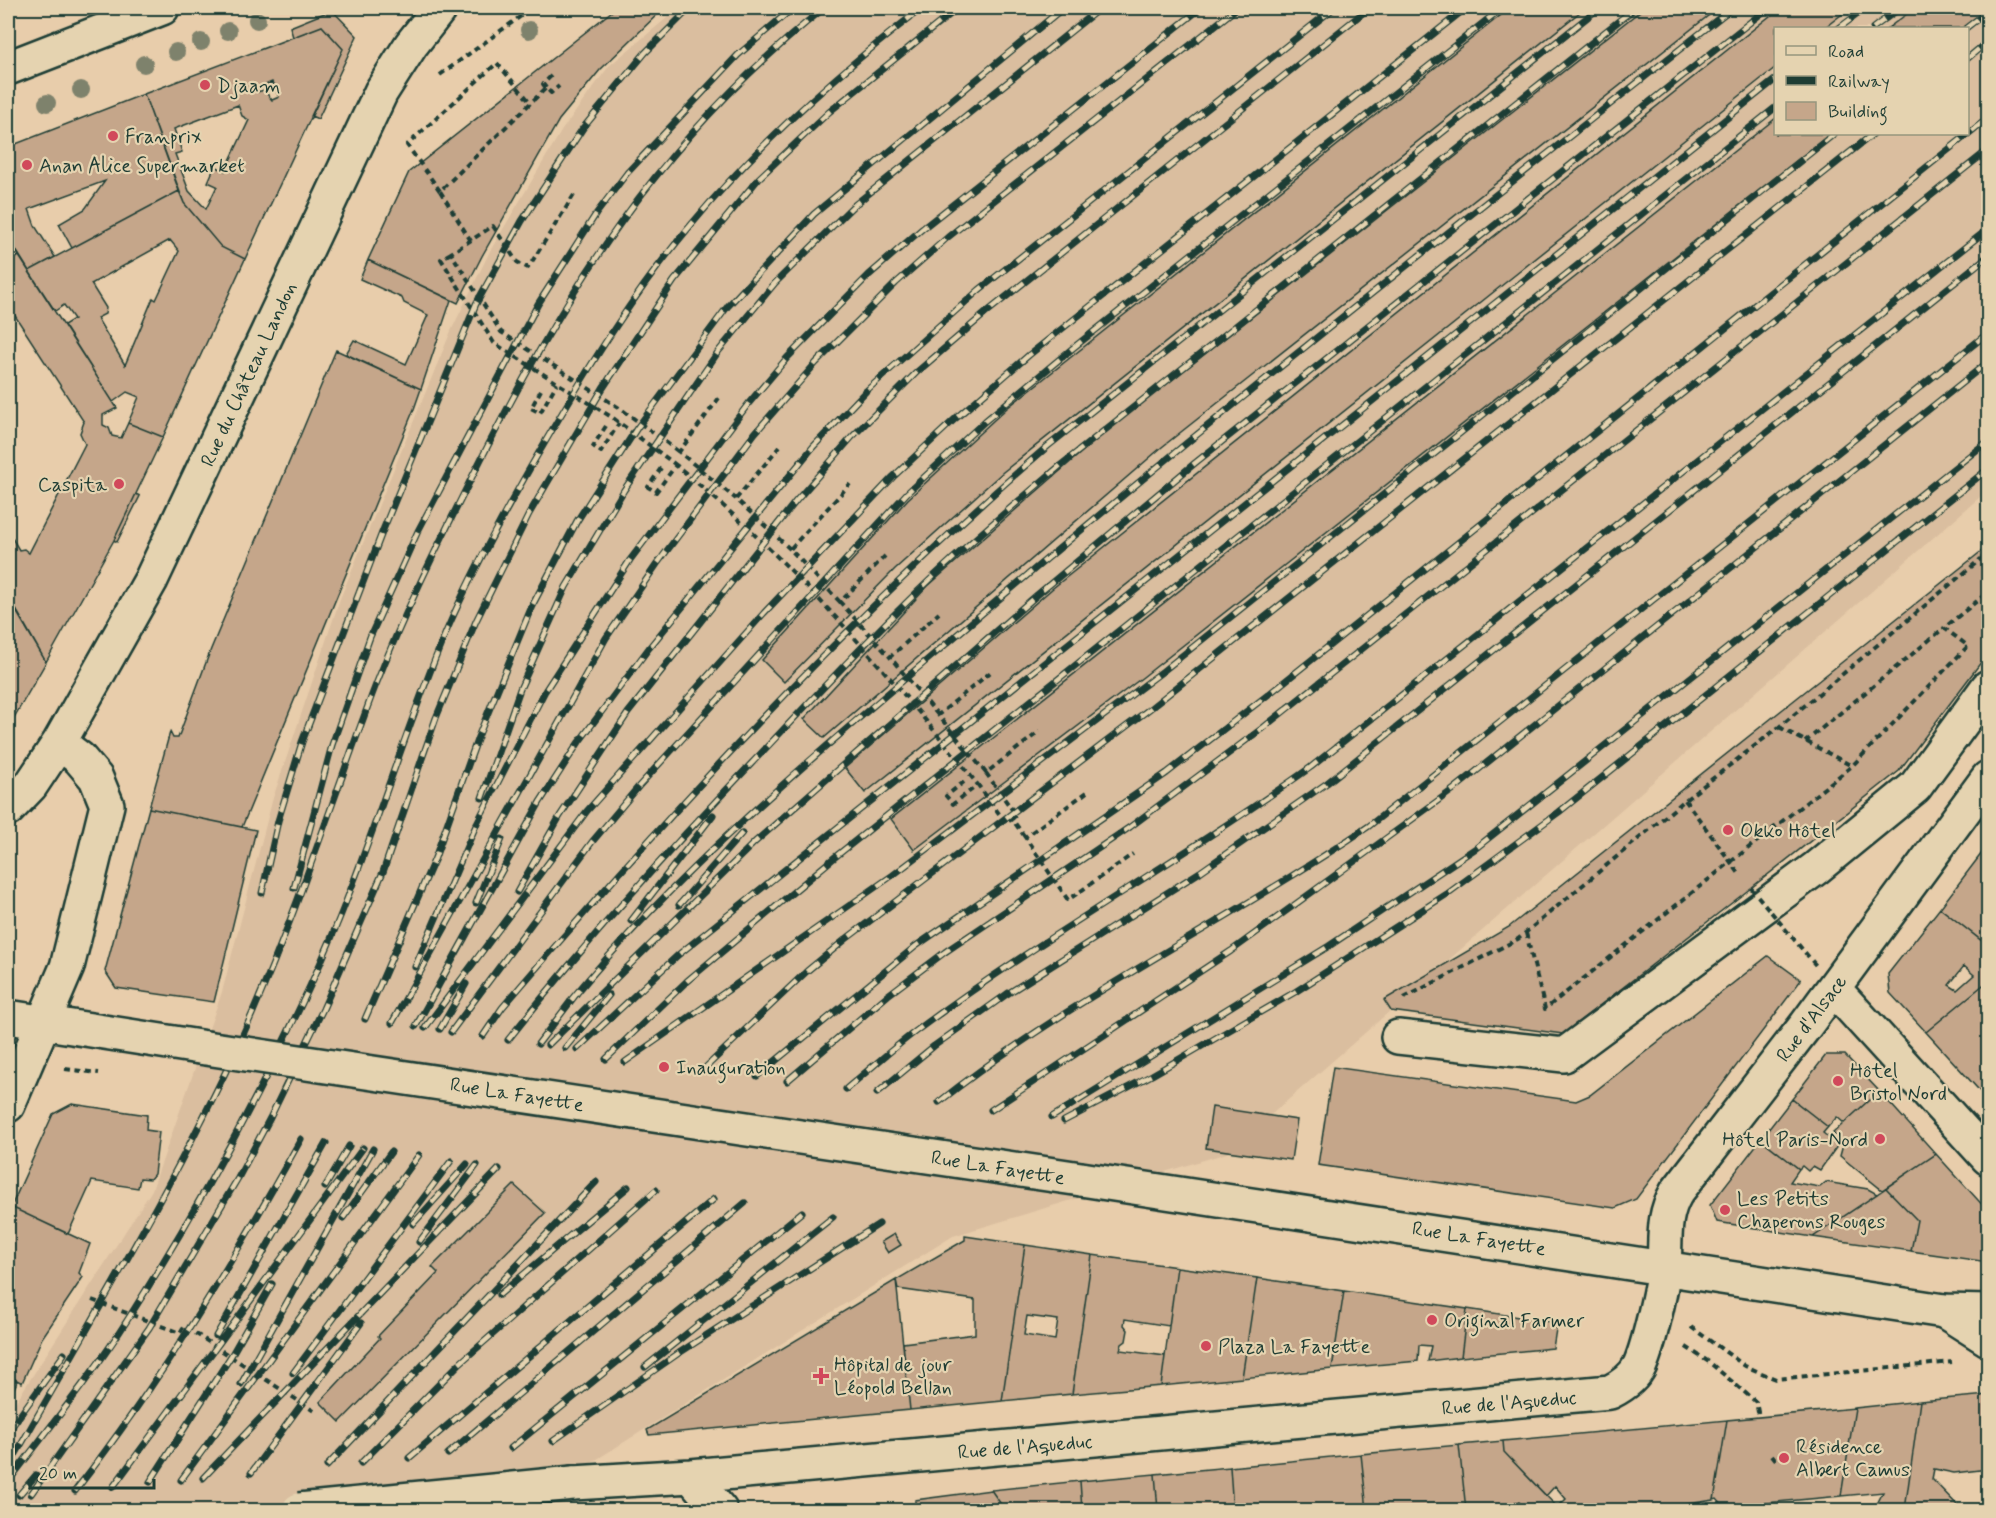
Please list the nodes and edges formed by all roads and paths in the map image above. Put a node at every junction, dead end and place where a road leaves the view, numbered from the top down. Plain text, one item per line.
1 (440, 8) edge
2 (532, 8) edge
3 (156, 9) edge
4 (8, 68) edge
5 (437, 76) dead end
6 (551, 76) dead end
7 (559, 86) dead end
8 (546, 88) junction
9 (531, 103) junction
10 (440, 191) junction
11 (574, 195) dead end
12 (471, 241) junction
13 (451, 253) junction
14 (557, 383) junction
15 (541, 390) dead end
16 (719, 398) dead end
17 (619, 423) junction
18 (606, 426) dead end
19 (780, 446) dead end
20 (680, 452) junction
21 (676, 465) junction
22 (661, 468) dead end
23 (850, 484) dead end
24 (736, 499) junction
25 (790, 549) junction
26 (1989, 553) edge
27 (885, 556) dead end
28 (1989, 592) edge
29 (840, 602) junction
30 (939, 613) dead end
31 (1944, 628) junction
32 (890, 657) junction
33 (992, 671) dead end
34 (1989, 687) edge
35 (938, 715) junction
36 (1779, 727) junction
37 (1040, 731) dead end
38 (1805, 741) junction
39 (59, 743) junction
40 (1851, 766) junction
41 (986, 773) junction
42 (1989, 778) edge
43 (964, 782) dead end
44 (978, 785) junction
45 (1087, 792) dead end
46 (1684, 800) junction
47 (8, 809) edge
48 (1012, 819) junction
49 (1025, 837) junction
50 (1133, 854) dead end
51 (1730, 860) junction
52 (1526, 933) junction
53 (1826, 978) junction
54 (1395, 1003) dead end
55 (8, 1017) edge
56 (44, 1022) junction
57 (1398, 1037) dead end
58 (8, 1105) edge
59 (1989, 1158) edge
60 (1664, 1267) junction
61 (92, 1300) dead end
62 (1654, 1307) junction
63 (1944, 1311) junction
64 (1989, 1312) edge
65 (1989, 1339) edge
66 (1684, 1346) dead end
67 (1956, 1361) dead end
68 (314, 1411) dead end
69 (1758, 1417) dead end
70 (1772, 1455) dead end
71 (1776, 1460) dead end
72 (691, 1476) junction
73 (520, 1499) edge
74 (298, 1510) edge
75 (720, 1510) edge

1 - 39 street, Rue du Château Landon
2 - 5 path
3 - 4 street
6 - 8 path
7 - 8 path
8 - 9 path
9 - 10 path
9 - 10 path
10 - 12 path
11 - 12 path
12 - 13 path
13 - 14 path
13 - 20 path
14 - 15 path
14 - 17 path
16 - 20 path
17 - 18 path
17 - 21 path
19 - 24 path
20 - 24 path
21 - 22 path
21 - 44 path
23 - 25 path
24 - 25 path
25 - 29 path
26 - 36 path
27 - 29 path
28 - 31 path
29 - 32 path
30 - 32 path
31 - 38 path
31 - 40 path
32 - 35 path
33 - 35 path
34 - 57 street
35 - 41 path
36 - 38 path
36 - 46 path
37 - 41 path
38 - 40 path
39 - 47 street, Rue du Château Landon
39 - 56 street
40 - 51 path
41 - 48 path
42 - 53 street, Rue d'Alsace
43 - 44 path
44 - 48 path
45 - 49 path
46 - 51 path
46 - 52 path
48 - 49 path
49 - 50 path
51 - 52 path
51 - 53 path, bridge
52 - 54 path
53 - 59 street
53 - 60 street, Rue d'Alsace
55 - 56 street, Rue La Fayette
56 - 58 street
56 - 60 street, Rue La Fayette, bridge
60 - 62 street, Rue de l'Aqueduc
60 - 63 street, Rue La Fayette
61 - 68 path
62 - 67 path
62 - 72 street, Rue de l'Aqueduc
63 - 64 street, Rue La Fayette
63 - 65 street
66 - 69 path
70 - 71 path
72 - 73 street, Rue de l'Aqueduc, bridge
72 - 75 street
73 - 74 street, Rue de l'Aqueduc, bridge

